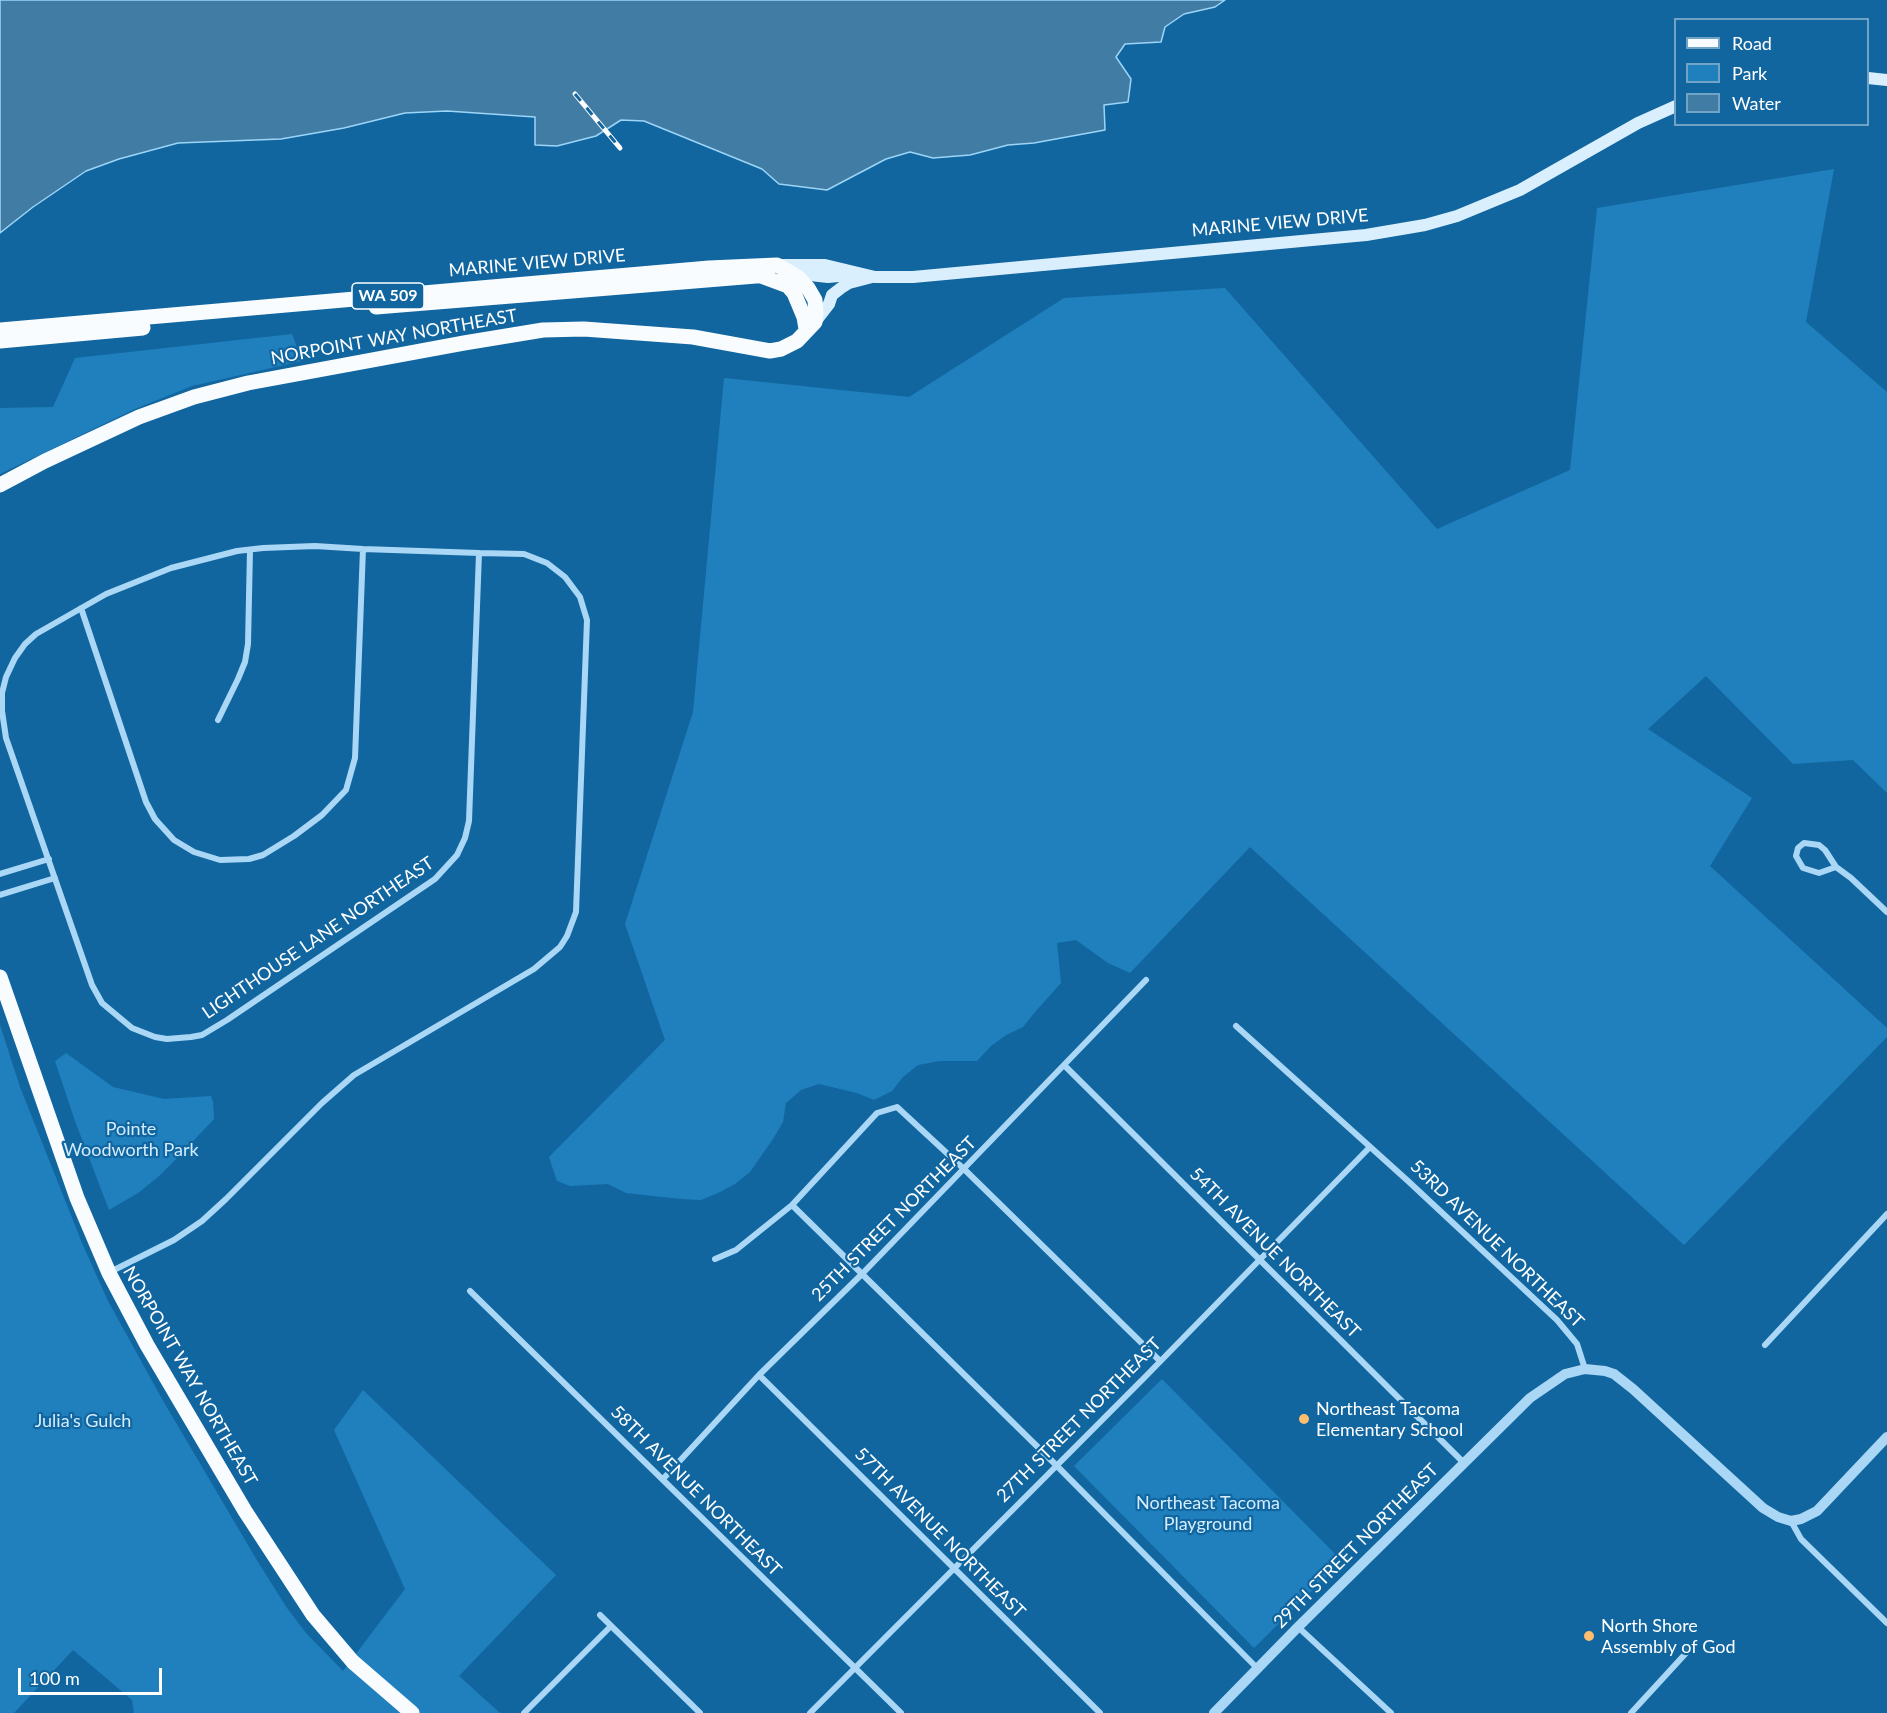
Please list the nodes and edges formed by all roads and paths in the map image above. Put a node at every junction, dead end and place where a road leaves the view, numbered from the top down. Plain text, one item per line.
1 (1869, 78) edge
2 (1887, 80) edge
3 (1674, 107) edge
4 (777, 265) junction
5 (793, 273) junction
6 (862, 273) junction
7 (761, 276) junction
8 (828, 277) junction
9 (875, 277) junction
10 (812, 294) junction
11 (808, 322) junction
12 (0, 330) edge
13 (0, 341) edge
14 (0, 485) edge
15 (363, 549) junction
16 (250, 550) junction
17 (479, 553) junction
18 (81, 608) junction
19 (218, 720) dead end
20 (49, 859) junction
21 (1836, 867) junction
22 (0, 874) edge
23 (55, 878) junction
24 (0, 895) edge
25 (1887, 912) edge
26 (0, 977) edge
27 (1146, 980) dead end
28 (1236, 1026) dead end
29 (1064, 1065) junction
30 (1369, 1148) junction
31 (964, 1169) junction
32 (792, 1205) junction
33 (1887, 1214) edge
34 (1259, 1258) junction
35 (715, 1259) dead end
36 (109, 1273) junction
37 (862, 1274) junction
38 (470, 1291) dead end
39 (1765, 1345) dead end
40 (1160, 1361) junction
41 (1585, 1369) junction
42 (759, 1375) junction
43 (1887, 1437) edge
44 (1464, 1463) junction
45 (1056, 1465) junction
46 (663, 1479) junction
47 (1791, 1521) junction
48 (954, 1567) junction
49 (600, 1615) dead end
50 (1887, 1623) edge
51 (610, 1626) junction
52 (1298, 1627) junction
53 (1688, 1652) dead end
54 (853, 1668) junction
55 (1257, 1668) junction
56 (412, 1713) edge
57 (524, 1713) edge
58 (700, 1713) edge
59 (810, 1713) edge
60 (901, 1713) edge
61 (1100, 1713) edge
62 (1214, 1713) edge
63 (1391, 1713) edge
64 (1631, 1713) edge

1 - 2 main road
3 - 9 main road, MARINE VIEW DRIVE / WA 509
4 - 5 main road
4 - 6 main road, MARINE VIEW DRIVE / WA 509
4 - 12 main road, MARINE VIEW DRIVE / WA 509
5 - 7 main road, MARINE VIEW DRIVE / WA 509
5 - 8 main road, MARINE VIEW DRIVE / WA 509
5 - 10 main road
6 - 8 main road, MARINE VIEW DRIVE / WA 509
6 - 9 main road, MARINE VIEW DRIVE / WA 509
7 - 11 main road
7 - 13 main road, MARINE VIEW DRIVE / WA 509
8 - 10 main road
9 - 11 main road
10 - 11 main road
11 - 14 main road, NORPOINT WAY NORTHEAST
15 - 16 street, LIGHTHOUSE LANE NORTHEAST
15 - 17 street, LIGHTHOUSE LANE NORTHEAST
15 - 18 street
16 - 18 street, LIGHTHOUSE LANE NORTHEAST
16 - 19 street
17 - 23 street, LIGHTHOUSE LANE NORTHEAST
17 - 36 street, LIGHTHOUSE LANE NORTHEAST
18 - 20 street, LIGHTHOUSE LANE NORTHEAST
20 - 22 street
20 - 23 street, LIGHTHOUSE LANE NORTHEAST
21 - 21 street
21 - 25 street
23 - 24 street
26 - 36 main road, NORPOINT WAY NORTHEAST
27 - 29 street, 25TH STREET NORTHEAST
28 - 30 street, 53RD AVENUE NORTHEAST
29 - 31 street, 25TH STREET NORTHEAST
29 - 34 street, 54TH AVENUE NORTHEAST
30 - 34 street, 27TH STREET NORTHEAST
30 - 41 street, 53RD AVENUE NORTHEAST
31 - 32 street
31 - 37 street, 25TH STREET NORTHEAST
31 - 40 street
32 - 35 street
32 - 37 street
33 - 39 street
34 - 40 street, 27TH STREET NORTHEAST
34 - 44 street, 54TH AVENUE NORTHEAST
36 - 56 main road, NORPOINT WAY NORTHEAST
37 - 42 street, 25TH STREET NORTHEAST
37 - 45 street
38 - 46 street, 58TH AVENUE NORTHEAST
40 - 45 street, 27TH STREET NORTHEAST
41 - 44 street, 29TH STREET NORTHEAST
41 - 47 street
42 - 46 street, 25TH STREET NORTHEAST
42 - 48 street, 57TH AVENUE NORTHEAST
43 - 47 street
44 - 52 street, 29TH STREET NORTHEAST
45 - 48 street, 27TH STREET NORTHEAST
45 - 55 street
46 - 54 street, 58TH AVENUE NORTHEAST
47 - 50 street
48 - 54 street, 27TH STREET NORTHEAST
48 - 61 street, 57TH AVENUE NORTHEAST
49 - 51 street
51 - 57 street
51 - 58 street
52 - 55 street, 29TH STREET NORTHEAST
52 - 63 street
53 - 64 street
54 - 59 street, 27TH STREET NORTHEAST
54 - 60 street, 58TH AVENUE NORTHEAST
55 - 62 street, 29TH STREET NORTHEAST

